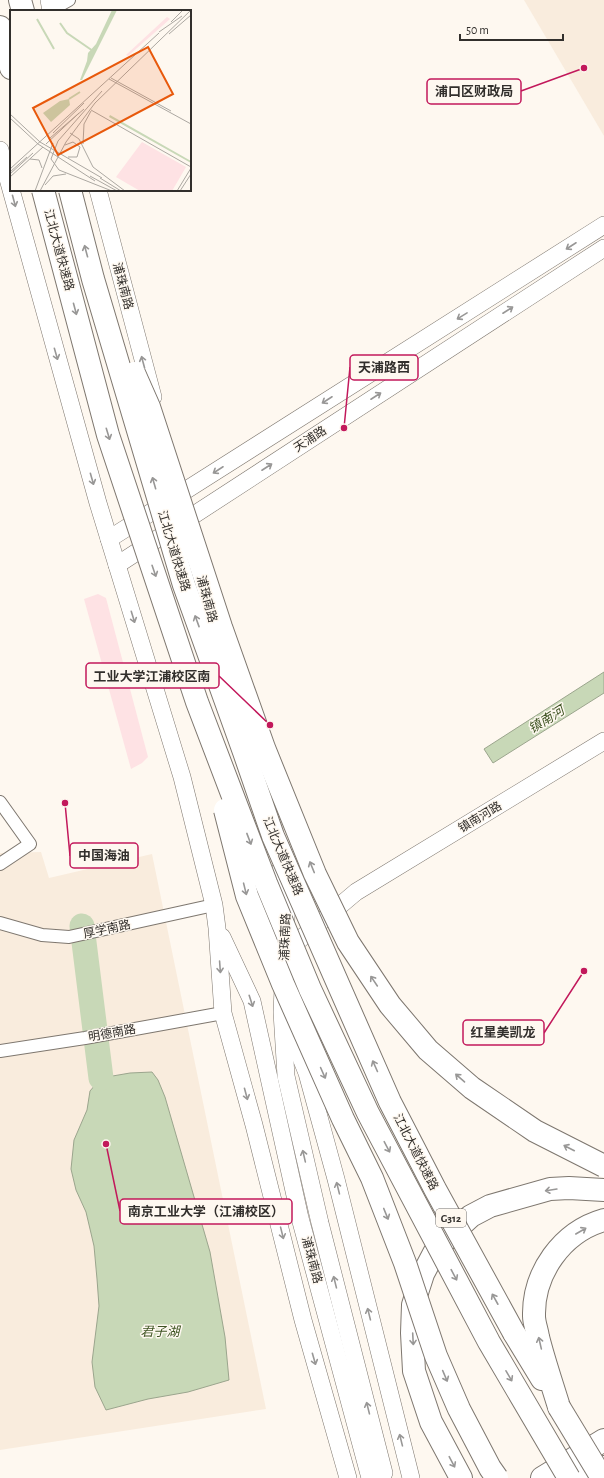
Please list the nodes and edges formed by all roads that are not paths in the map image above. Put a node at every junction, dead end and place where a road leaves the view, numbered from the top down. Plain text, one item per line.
1 (20, 0) edge
2 (69, 0) edge
3 (50, 7) edge
4 (23, 10) edge
5 (0, 27) edge
6 (10, 64) edge
7 (0, 150) edge
8 (10, 186) edge
9 (11, 191) edge
10 (43, 191) edge
11 (70, 191) edge
12 (98, 191) edge
13 (604, 225) edge
14 (604, 248) edge
15 (94, 278) junction
16 (179, 495) junction
17 (186, 520) junction
18 (109, 539) junction
19 (117, 565) junction
20 (197, 702) junction
21 (604, 741) edge
22 (0, 802) edge
23 (0, 864) edge
24 (356, 892) junction
25 (287, 897) junction
26 (214, 905) junction
27 (0, 923) edge
28 (218, 928) junction
29 (285, 952) junction
30 (282, 1012) junction
31 (223, 1013) junction
32 (0, 1050) edge
33 (604, 1166) edge
34 (604, 1190) edge
35 (604, 1220) edge
36 (559, 1407) junction
37 (604, 1440) edge
38 (604, 1467) edge
39 (377, 1475) edge
40 (348, 1478) edge
41 (411, 1478) edge
42 (461, 1478) edge
43 (498, 1478) edge
44 (542, 1478) edge
45 (569, 1478) edge
46 (583, 1478) edge
47 (602, 1478) edge

1 - 4 highway
2 - 3 street
5 - 6 highway
7 -> 8 street, 浦珠南路
9 -> 18 street, 浦珠南路
10 -> 20 highway, 江北大道快速路 / G312, bridge
15 -> 11 highway, 江北大道快速路 / G312, bridge
16 -> 12 street, 浦珠南路
13 -> 16 street
17 -> 14 street, 天浦路
33 -> 15 highway, bridge
36 -> 15 highway, 江北大道快速路 / G312, bridge
16 - 17 street, 浦珠南路
16 - 18 street
17 - 19 street, 天浦路
17 - 25 street, 浦珠南路
18 - 19 street, 浦珠南路
19 -> 26 street, 浦珠南路
20 -> 43 highway, bridge
20 -> 45 highway, 江北大道快速路 / G312, bridge
21 - 24 street, 镇南河路
22 - 23 street
24 - 25 street
24 - 29 street, 镇南河路
25 - 29 street, 浦珠南路
26 - 27 street, 厚学南路
26 - 28 street, 浦珠南路
28 -> 31 street, 浦珠南路
28 -> 39 street, 浦珠南路
29 - 30 street, 浦珠南路
39 -> 30 street, 浦珠南路
41 -> 30 street, 浦珠南路
31 - 32 street, 明德南路
31 -> 40 street, 浦珠南路
34 -> 42 highway, bridge
36 -> 35 highway
36 - 47 highway, 江北大道快速路 / G312, bridge
37 - 44 highway
38 - 46 highway

